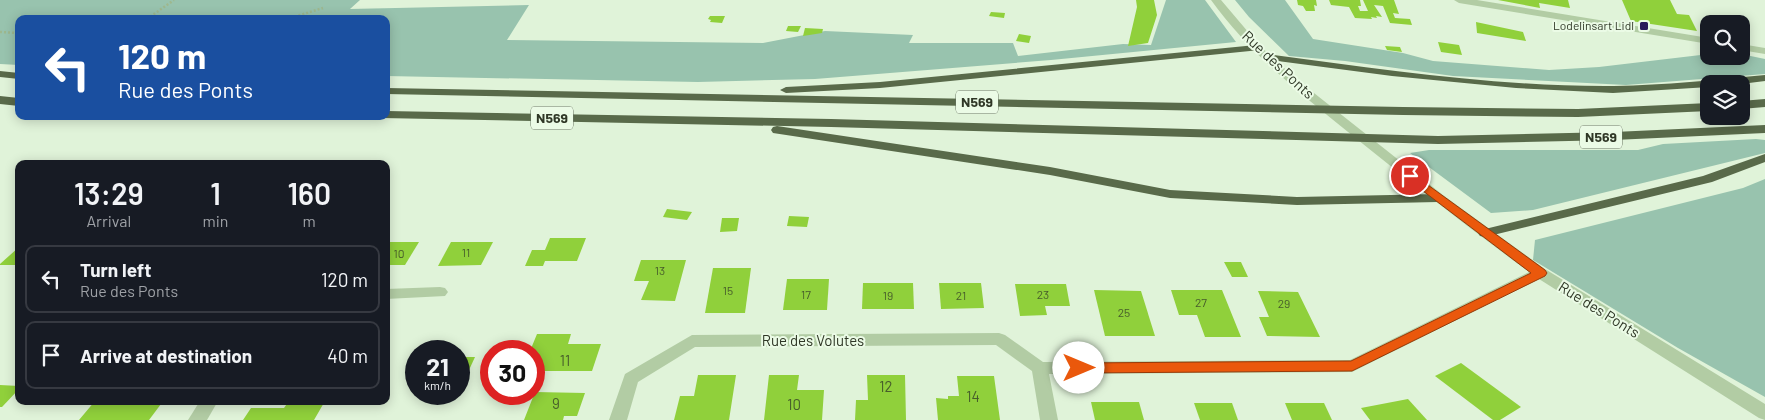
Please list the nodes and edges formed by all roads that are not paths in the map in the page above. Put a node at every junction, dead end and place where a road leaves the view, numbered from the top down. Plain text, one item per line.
1 (1216, 0) edge
2 (1459, 0) edge
3 (1700, 40) edge
4 (1256, 48) junction
5 (1267, 57) junction
6 (0, 74) edge
7 (15, 76) edge
8 (1765, 78) edge
9 (1750, 80) edge
10 (1700, 84) edge
11 (390, 91) edge
12 (676, 96) junction
13 (0, 100) edge
14 (15, 102) edge
15 (1765, 103) edge
16 (1750, 104) edge
17 (1700, 107) edge
18 (390, 115) edge
19 (717, 121) junction
20 (1765, 129) edge
21 (1765, 158) edge
22 (1438, 198) junction
23 (1485, 233) junction
24 (1540, 273) junction
25 (440, 292) dead end
26 (390, 294) edge
27 (1040, 368) junction
28 (207, 405) edge
29 (1765, 413) edge
30 (197, 420) edge
31 (618, 420) edge
32 (1049, 420) edge

1 - 4 street, Rue des Ponts
2 - 3 street
4 - 5 street, Rue des Ponts
4 - 12 highway
5 - 10 highway
5 - 22 street, Rue des Ponts
6 - 7 highway
8 - 9 highway
11 - 12 highway, N569
12 - 17 highway, N569
13 - 14 highway
15 - 16 highway
18 - 19 highway, N569
19 - 20 highway, N569
19 - 22 highway
21 - 23 highway
22 - 23 street, Rue des Ponts
23 - 24 street, Rue des Ponts
24 - 27 street
24 - 29 street, Rue des Ponts
25 - 26 street
27 - 31 street, Rue des Volutes
27 - 32 street
28 - 30 street

